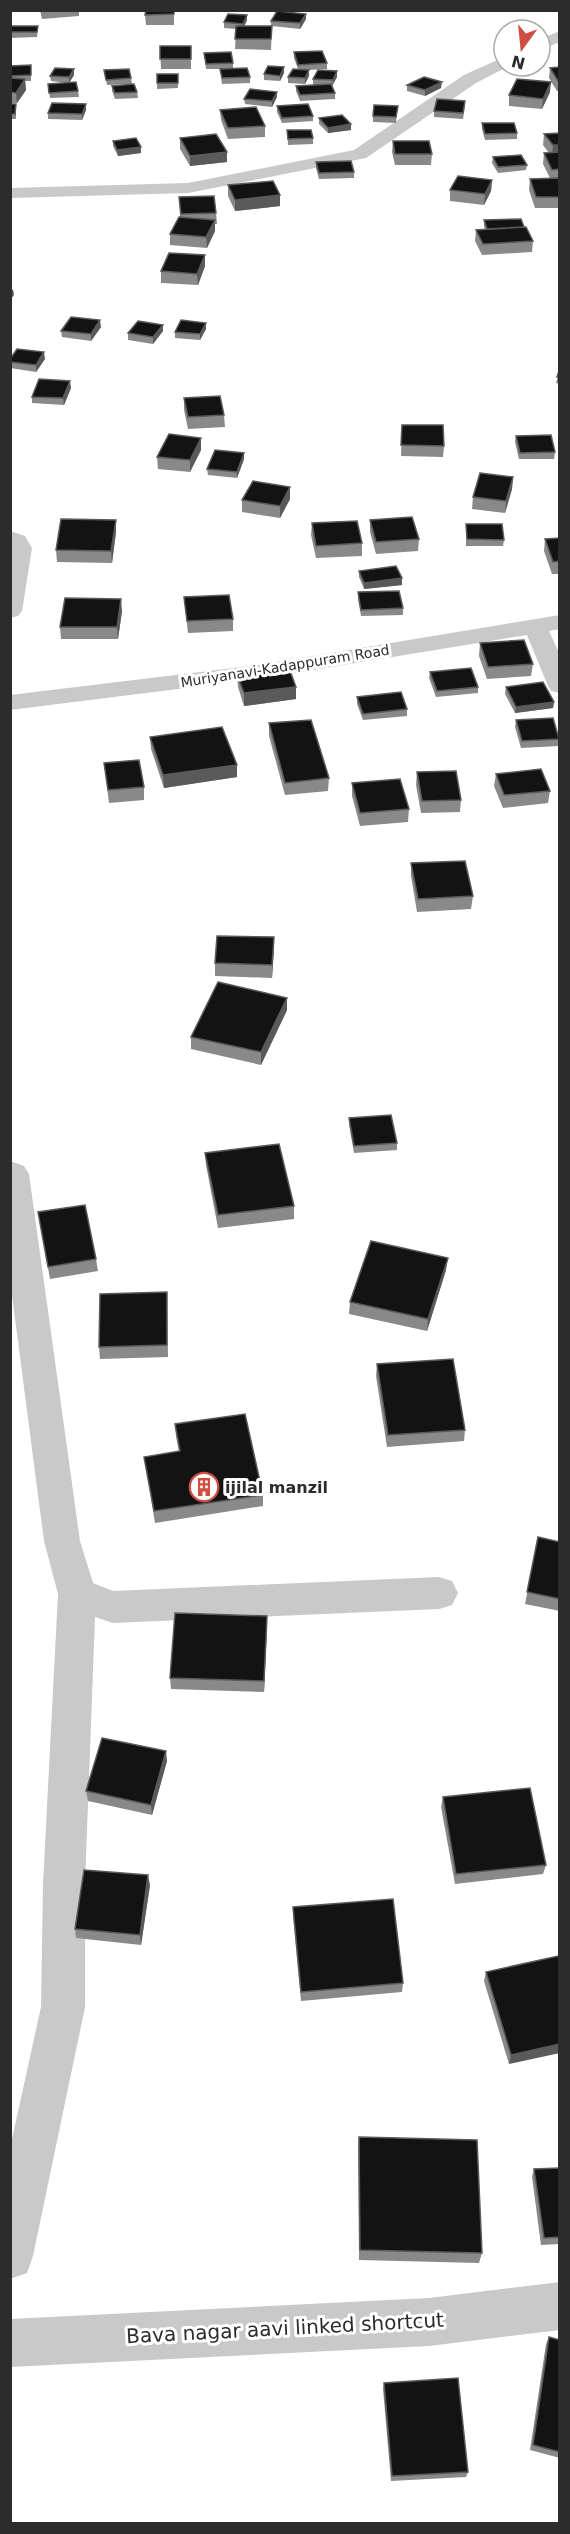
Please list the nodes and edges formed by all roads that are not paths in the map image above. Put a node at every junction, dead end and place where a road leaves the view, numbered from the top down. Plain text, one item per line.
1 (492, 68) edge
2 (10, 193) edge
3 (10, 538) edge
4 (10, 611) edge
5 (560, 622) edge
6 (535, 626) junction
7 (560, 686) edge
8 (10, 704) edge
9 (10, 1175) edge
10 (439, 1593) dead end
11 (77, 1594) junction
12 (10, 2256) edge
13 (560, 2306) edge
14 (10, 2343) edge

1 - 2 street
3 - 4 street
5 - 6 street, Muriyanavi-Kadappuram Road
6 - 7 street
6 - 8 street, Muriyanavi-Kadappuram Road
9 - 11 street
10 - 11 street
11 - 12 street
13 - 14 street, Bava nagar aavi linked shortcut

